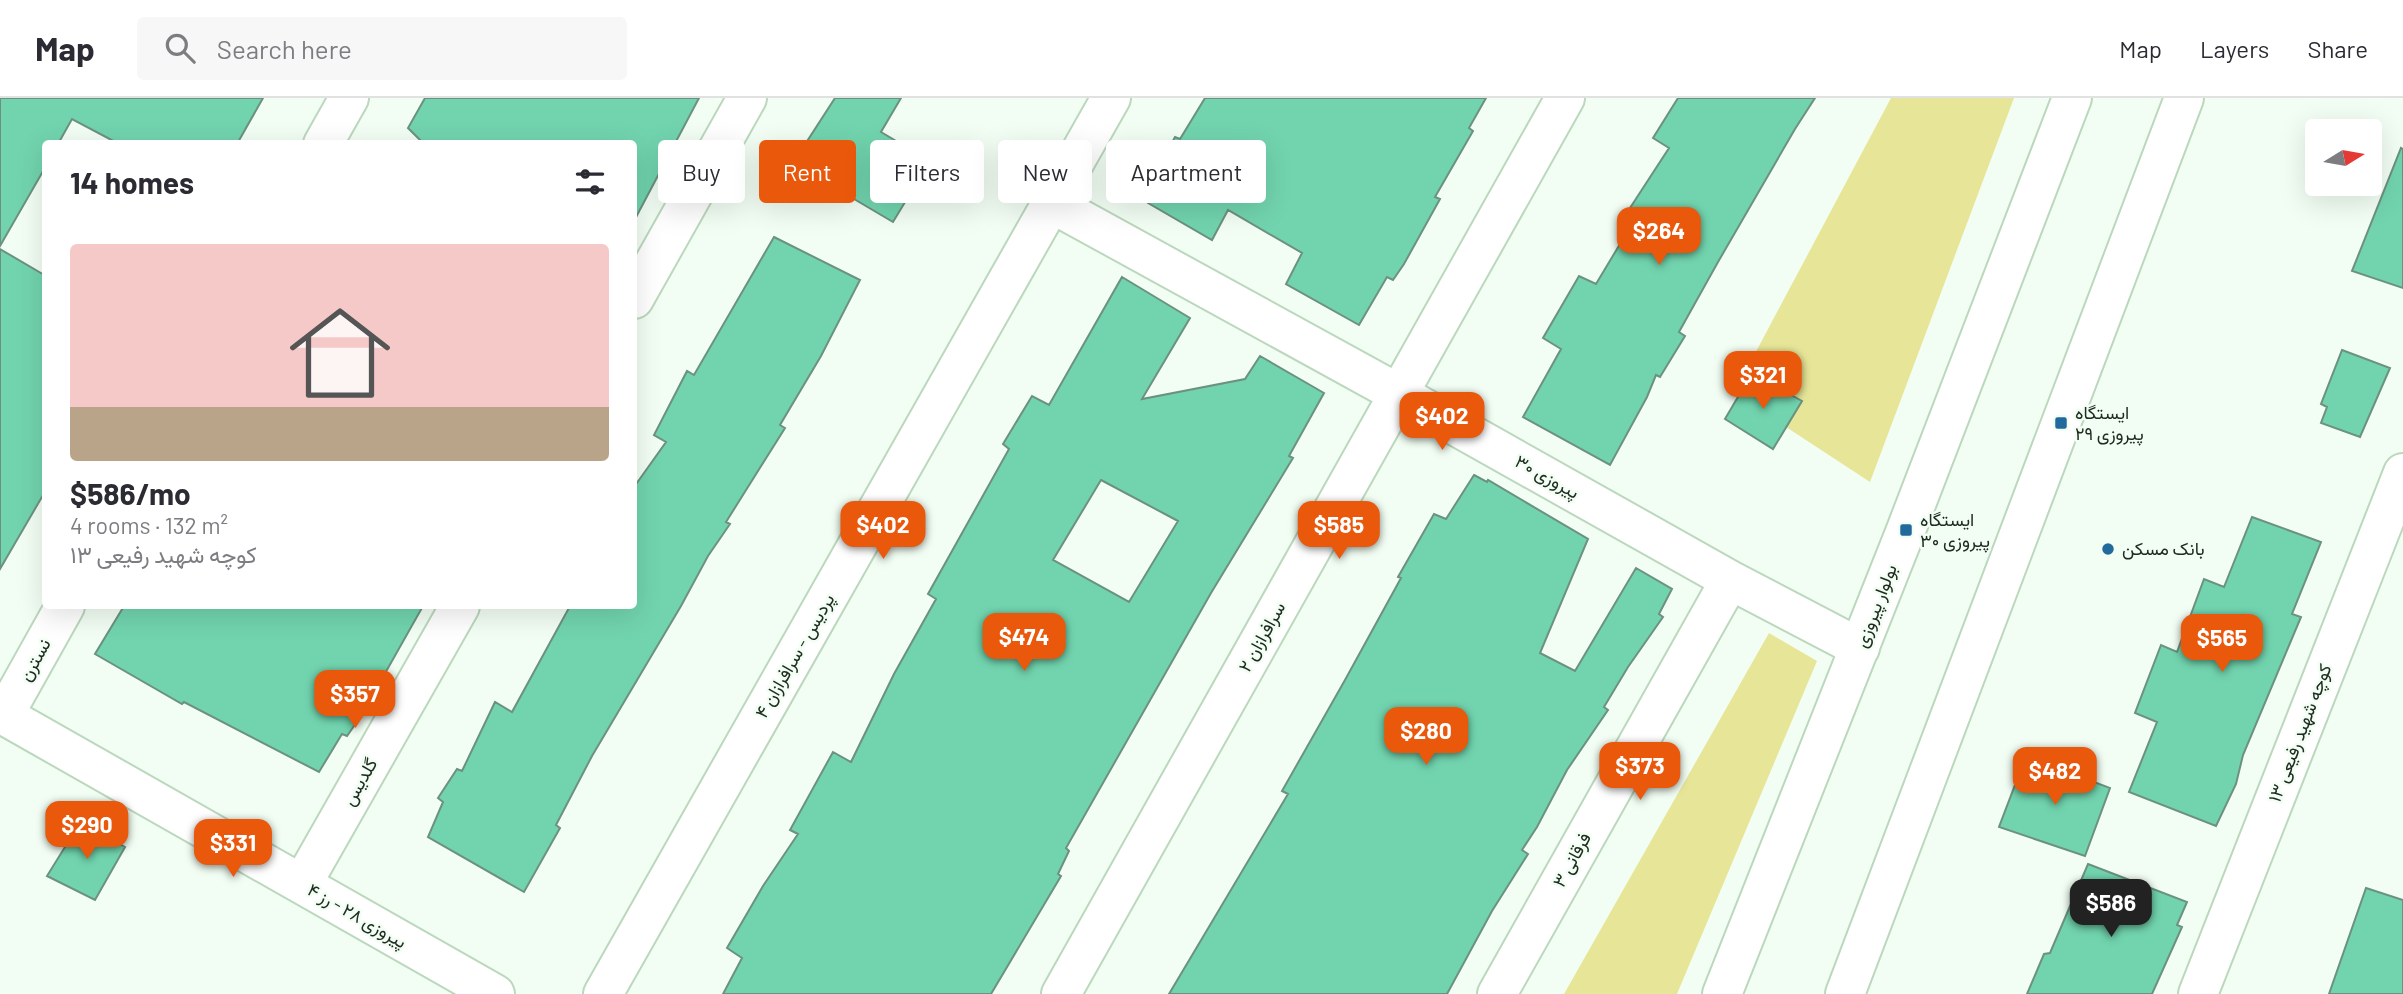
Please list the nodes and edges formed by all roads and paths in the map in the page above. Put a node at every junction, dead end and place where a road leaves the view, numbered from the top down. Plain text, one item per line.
1 (349, 98) edge
2 (747, 98) edge
3 (1111, 98) edge
4 (1565, 98) edge
5 (2072, 98) edge
6 (2184, 98) edge
7 (325, 140) edge
8 (1087, 140) edge
9 (1051, 203) joint
10 (637, 294) edge
11 (1399, 394) junction
12 (2403, 473) edge
13 (2390, 541) edge
14 (1730, 580) junction
15 (63, 609) edge
16 (458, 609) edge
17 (1860, 648) junction
18 (2, 714) edge
19 (302, 884) junction
20 (495, 994) edge
21 (603, 994) edge
22 (1062, 994) edge
23 (1497, 994) edge
24 (1722, 994) edge
25 (1845, 994) edge
26 (2198, 994) edge

1 - 7 street
2 - 10 street
3 - 8 street, پردیس - سرافرازان ۴
4 - 11 street, سرافرازان ۲
5 - 17 street, بولوار پیروزی
6 - 25 street
9 - 11 street, پیروزی ۳۰
9 - 21 street, پردیس - سرافرازان ۴
11 - 14 street, پیروزی ۳۰
11 - 22 street, سرافرازان ۲
12 - 13 street, کوچه شهید رفیعی ۱۳
13 - 26 street, کوچه شهید رفیعی ۱۳
14 - 17 street, پیروزی ۳۰
14 - 23 street, فرقانی ۳
15 - 18 street, نسترن
16 - 19 street, گلدیس
17 - 24 street, بولوار پیروزی
18 - 19 street, پیروزی ۲۸ - رز ۴
19 - 20 street, پیروزی ۲۸ - رز ۴

